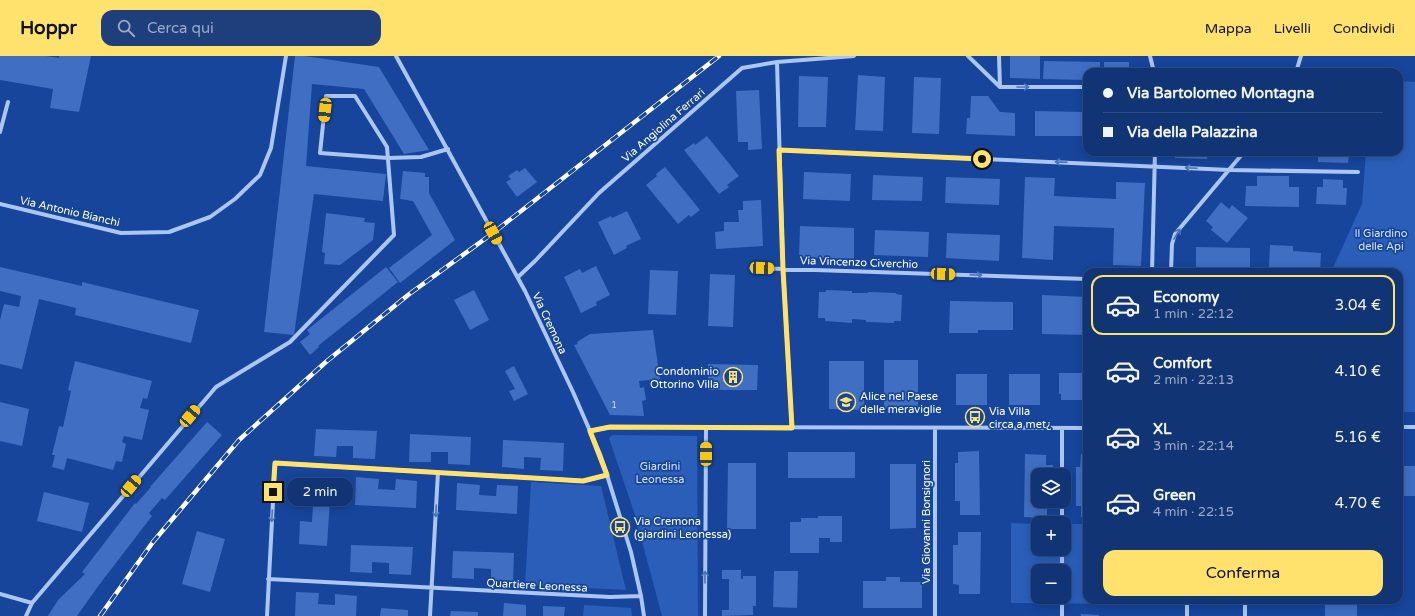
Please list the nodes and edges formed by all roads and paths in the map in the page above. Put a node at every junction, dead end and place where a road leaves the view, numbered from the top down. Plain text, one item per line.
1 (286, 56) edge
2 (396, 56) edge
3 (854, 56) edge
4 (968, 56) edge
5 (999, 56) edge
6 (1150, 56) edge
7 (1301, 56) edge
8 (777, 62) junction
9 (1153, 68) edge
10 (1297, 68) edge
11 (1000, 87) junction
12 (1083, 87) edge
13 (8, 102) dead end
14 (0, 132) edge
15 (448, 149) junction
16 (779, 150) junction
17 (1155, 156) edge
18 (1241, 156) edge
19 (388, 158) junction
20 (1154, 166) junction
21 (1230, 170) junction
22 (1358, 172) dead end
23 (0, 204) edge
24 (750, 268) dead end
25 (1152, 268) edge
26 (1171, 268) edge
27 (783, 269) junction
28 (518, 277) junction
29 (1083, 279) edge
30 (1403, 427) edge
31 (1415, 427) edge
32 (706, 428) junction
33 (792, 428) junction
34 (935, 428) junction
35 (1062, 428) junction
36 (1083, 428) edge
37 (590, 431) junction
38 (1062, 468) edge
39 (438, 472) junction
40 (607, 475) junction
41 (268, 579) junction
42 (432, 588) junction
43 (0, 594) edge
44 (641, 596) junction
45 (32, 603) junction
46 (1062, 604) edge
47 (1187, 604) edge
48 (1245, 604) edge
49 (26, 616) edge
50 (267, 616) edge
51 (430, 616) edge
52 (644, 616) edge
53 (705, 616) edge
54 (935, 616) edge
55 (1062, 616) edge
56 (1187, 616) edge
57 (1245, 616) edge

1 - 23 street, Via Antonio Bianchi
2 - 15 street, Via Cremona
3 - 8 street, Via Angiolina Ferrari
4 - 11 street
5 - 11 street
6 - 9 street
7 - 10 street
8 - 16 street
8 - 28 street, Via Angiolina Ferrari
11 -> 12 street
13 - 14 street
15 - 19 street
15 - 28 street, Via Cremona
20 -> 16 street
16 - 27 street
17 - 20 street
18 - 21 street
19 - 19 street
19 - 45 street
21 -> 20 street
20 - 25 street
21 - 22 street
26 -> 21 street
24 - 27 street, Via Vincenzo Civerchio
27 -> 29 street, Via Vincenzo Civerchio
27 - 33 street
28 - 37 street, Via Cremona
30 - 31 street
32 - 33 street
32 - 37 street
53 -> 32 street
33 - 34 street
34 - 35 street
34 - 54 street, Via Giovanni Bonsignori
35 - 36 street
35 - 38 street
37 - 40 street, Via Cremona
39 - 40 street
39 -> 41 street
39 -> 42 street
40 - 44 street, Via Cremona
41 - 42 street, Quartiere Leonessa
41 - 50 street
42 - 44 street, Quartiere Leonessa
42 - 51 street
43 - 45 street
44 - 52 street, Via Cremona
45 - 49 street
46 - 55 street
47 - 56 street
48 - 57 street

